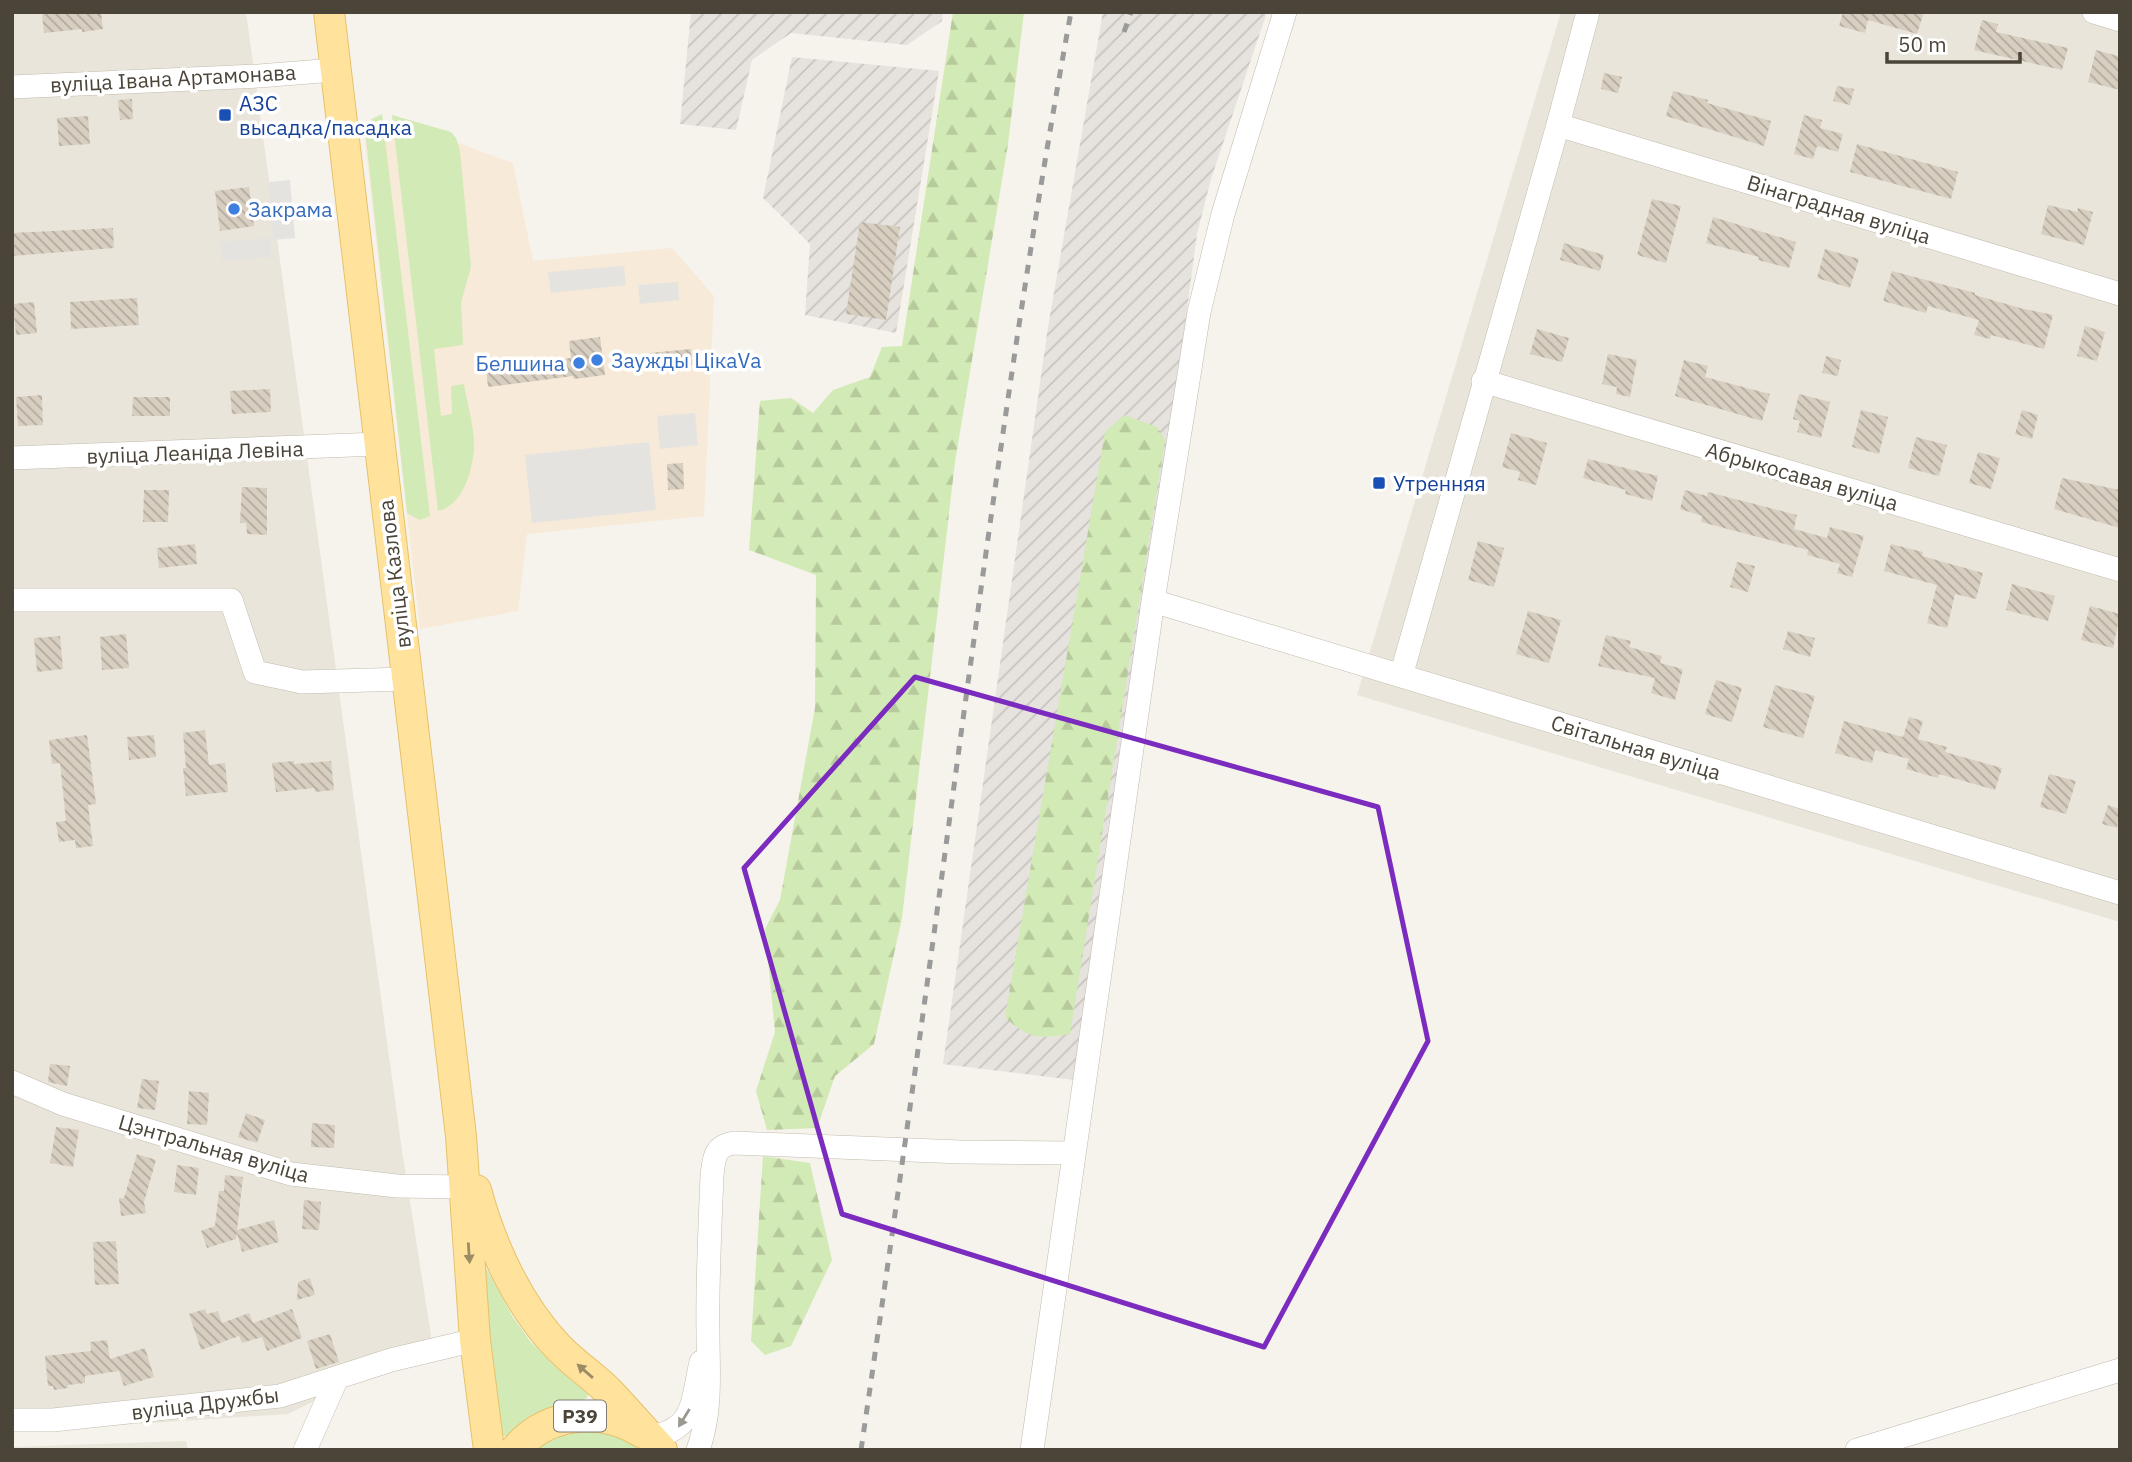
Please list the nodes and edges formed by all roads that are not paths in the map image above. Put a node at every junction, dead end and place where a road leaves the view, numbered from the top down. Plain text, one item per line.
1 (328, 12) edge
2 (1285, 12) edge
3 (1588, 12) edge
4 (2094, 12) edge
5 (2120, 20) edge
6 (334, 70) junction
7 (12, 87) edge
8 (1558, 125) junction
9 (2120, 294) edge
10 (1483, 382) junction
11 (379, 444) junction
12 (12, 458) edge
13 (2120, 570) edge
14 (12, 600) edge
15 (1153, 601) junction
16 (1401, 676) junction
17 (406, 679) junction
18 (2120, 893) edge
19 (12, 1082) edge
20 (460, 1136) junction
21 (1073, 1153) junction
22 (464, 1187) junction
23 (708, 1332) junction
24 (475, 1339) junction
25 (2120, 1370) edge
26 (337, 1378) junction
27 (12, 1420) edge
28 (656, 1444) edge
29 (305, 1450) edge
30 (489, 1450) edge
31 (515, 1450) edge
32 (698, 1450) edge
33 (1032, 1450) edge
34 (1857, 1450) edge

1 - 6 main road, вуліца Казлова
2 - 15 street
3 - 8 street
4 - 5 street
6 - 7 street, вуліца Івана Артамонава
6 - 11 main road, вуліца Казлова
8 - 9 street, Вінаградная вуліца
8 - 10 street
10 - 13 street, Абрыкосавая вуліца
10 - 16 street
11 - 12 street, вуліца Леаніда Левіна
11 - 17 main road, вуліца Казлова
14 - 17 street
15 - 16 street, Світальная вуліца
15 - 21 street
16 - 18 street, Світальная вуліца
17 - 20 main road, вуліца Казлова
19 - 22 street, Цэнтральная вуліца
20 - 22 main road
28 -> 20 main road
21 - 23 street
21 - 33 street
22 -> 24 main road
23 -> 28 street
23 - 32 street
24 - 26 street, вуліца Дружбы
24 - 30 main road
25 - 34 street
26 - 27 street, вуліца Дружбы
26 - 29 street
28 - 31 main road, Р39

